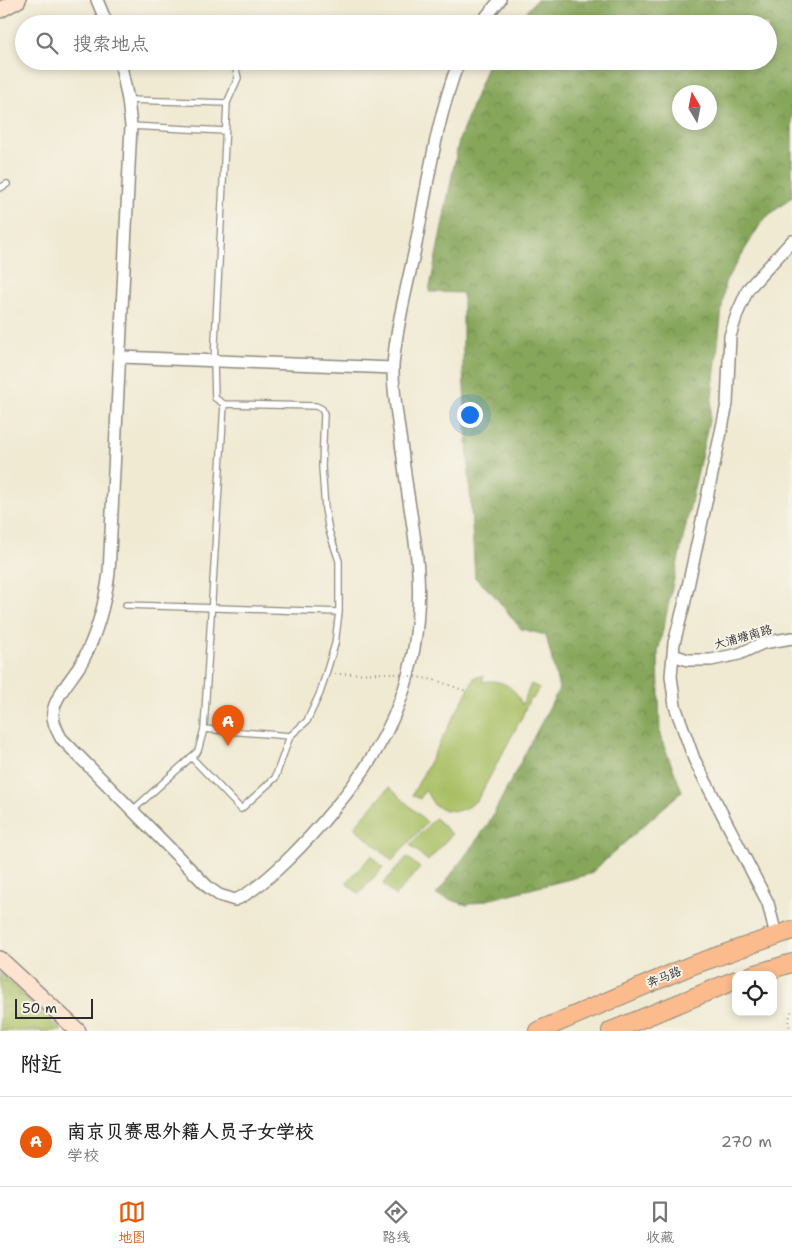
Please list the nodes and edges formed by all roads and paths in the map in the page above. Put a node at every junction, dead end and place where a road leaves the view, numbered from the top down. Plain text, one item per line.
1 (18, 0) edge
2 (97, 0) edge
3 (500, 0) edge
4 (0, 10) edge
5 (103, 15) edge
6 (488, 15) edge
7 (122, 70) edge
8 (236, 70) edge
9 (455, 70) edge
10 (128, 100) junction
11 (226, 103) junction
12 (131, 126) junction
13 (225, 131) junction
14 (7, 184) dead end
15 (0, 188) edge
16 (792, 241) edge
17 (121, 357) junction
18 (214, 362) junction
19 (393, 368) junction
20 (224, 404) junction
21 (126, 605) dead end
22 (212, 608) junction
23 (339, 612) junction
24 (792, 638) edge
25 (673, 655) junction
26 (327, 674) junction
27 (466, 691) dead end
28 (204, 729) junction
29 (290, 736) junction
30 (191, 757) junction
31 (134, 810) junction
32 (784, 932) edge
33 (0, 959) edge
34 (792, 963) edge
35 (765, 971) edge
36 (732, 982) edge
37 (792, 1009) edge
38 (78, 1031) edge
39 (538, 1031) edge
40 (611, 1031) edge
41 (791, 1031) edge

1 - 4 main road
2 - 5 street
3 - 6 street
7 - 10 street
8 - 11 lane
9 - 19 street
10 - 11 lane
10 - 12 street
11 - 13 lane
12 - 13 lane
12 - 17 street
13 - 18 lane
14 - 15 lane
16 - 25 street
17 - 18 street
17 - 31 street
18 - 19 street
18 - 20 lane
19 - 31 street
20 - 22 lane
20 - 23 lane
21 - 22 lane
22 - 23 lane
22 - 28 lane
23 - 26 lane
24 - 25 street, 大浦塘南路
25 - 32 street
26 - 27 path, bridge
26 - 29 lane
28 - 29 lane
28 - 30 lane
29 - 30 lane
30 - 31 lane
32 - 39 main road, 奔马路
33 - 38 main road
34 - 35 main road
36 - 40 main road
37 - 41 path

